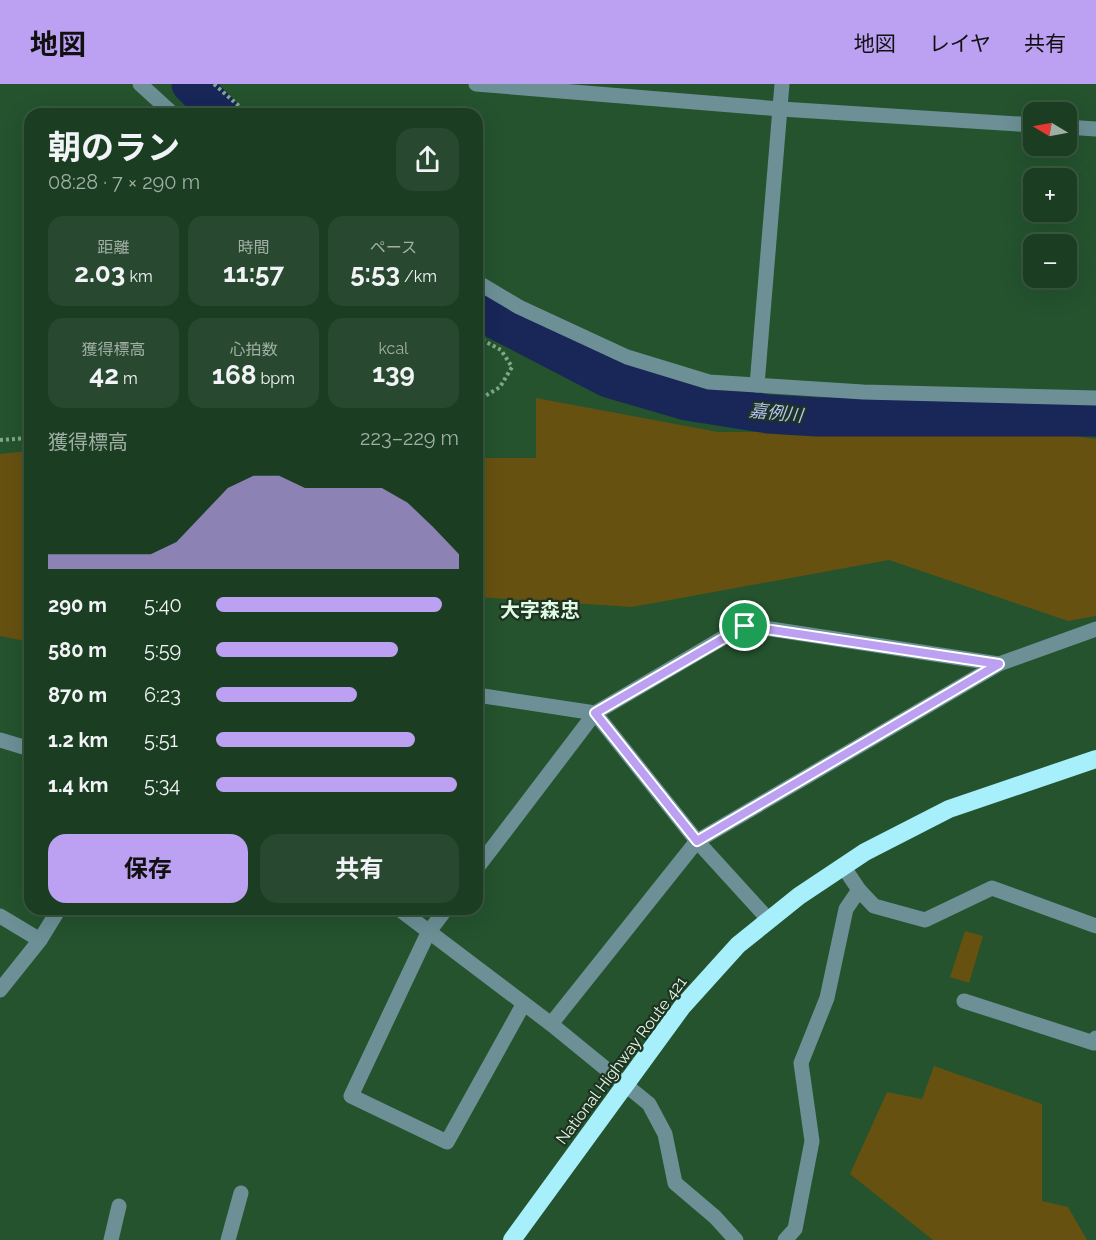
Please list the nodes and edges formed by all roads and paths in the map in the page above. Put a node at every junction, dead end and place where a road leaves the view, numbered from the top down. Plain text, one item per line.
1 (140, 84) edge
2 (214, 84) edge
3 (476, 84) edge
4 (782, 84) edge
5 (166, 108) edge
6 (241, 108) edge
7 (781, 109) junction
8 (1023, 124) edge
9 (1077, 128) edge
10 (1096, 129) edge
11 (483, 286) edge
12 (483, 341) edge
13 (757, 386) junction
14 (483, 397) edge
15 (1096, 398) edge
16 (24, 438) edge
17 (0, 440) edge
18 (1096, 629) edge
19 (999, 664) junction
20 (483, 695) edge
21 (595, 713) junction
22 (0, 740) edge
23 (24, 747) edge
24 (1096, 759) edge
25 (697, 841) junction
26 (483, 860) edge
27 (843, 866) junction
28 (859, 890) junction
29 (0, 915) edge
30 (55, 915) edge
31 (406, 915) edge
32 (442, 915) edge
33 (769, 920) junction
34 (1096, 926) edge
35 (428, 933) junction
36 (40, 940) junction
37 (0, 990) edge
38 (964, 1001) dead end
39 (524, 1005) junction
40 (551, 1024) junction
41 (1095, 1042) edge
42 (625, 1083) junction
43 (241, 1193) dead end
44 (120, 1206) dead end
45 (111, 1240) edge
46 (228, 1240) edge
47 (512, 1240) edge
48 (736, 1240) edge
49 (785, 1240) edge

1 - 5 street
2 - 6 path
3 - 7 street
4 - 7 street
7 - 8 street
7 - 13 street
9 - 10 street
11 - 13 street
12 - 14 path
13 - 15 street
16 - 17 path
18 - 19 street
19 - 21 street
19 - 25 street
20 - 21 street
21 - 25 street
21 - 26 street
22 - 23 street
24 - 27 highway, National Highway Route 421
25 - 33 street
25 - 40 street
27 - 28 street
27 - 33 highway, National Highway Route 421
28 - 34 street
28 - 49 street
29 - 36 street
30 - 36 street
31 - 35 street
32 - 35 street
33 - 42 highway, National Highway Route 421
35 - 39 street
35 - 39 street
36 - 37 street
38 - 41 street
39 - 40 street
40 - 42 street
42 - 47 highway, National Highway Route 421
42 - 48 street
43 - 46 street
44 - 45 street

